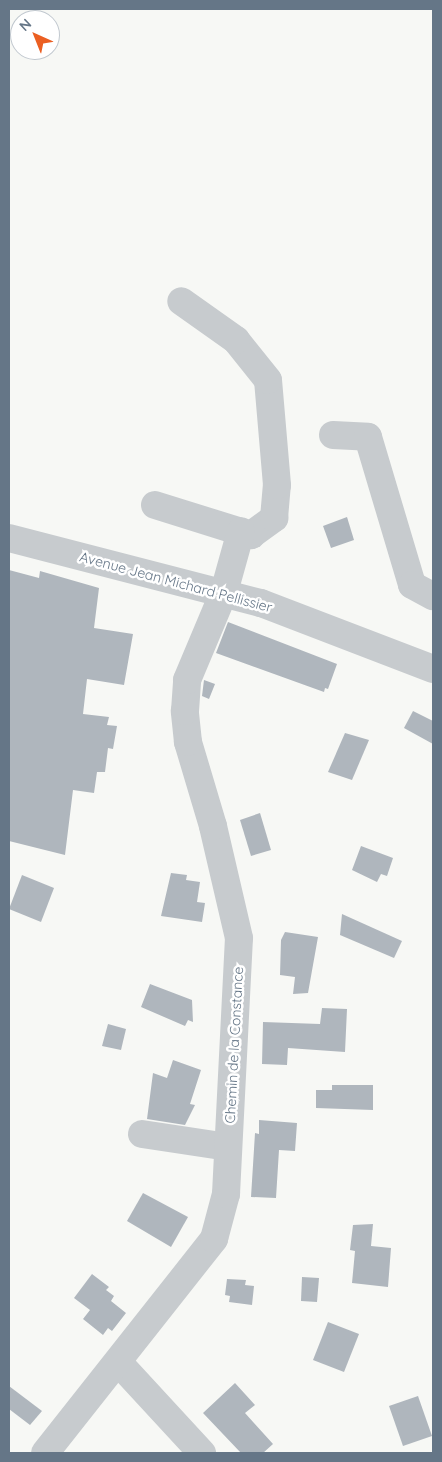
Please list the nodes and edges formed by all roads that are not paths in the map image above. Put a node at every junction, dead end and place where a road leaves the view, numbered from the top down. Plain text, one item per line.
1 (181, 301) dead end
2 (333, 435) dead end
3 (155, 505) dead end
4 (242, 531) junction
5 (9, 538) edge
6 (224, 592) junction
7 (433, 596) edge
8 (430, 670) edge
9 (142, 1134) dead end
10 (228, 1147) junction
11 (118, 1362) junction
12 (45, 1453) edge
13 (202, 1453) edge

1 - 4 street
2 - 7 street
3 - 4 street
4 - 6 street, Chemin de la Constance
5 - 6 street, Avenue Jean Michard Pellissier
6 - 8 street, Avenue Jean Michard Pellissier
6 - 10 street, Chemin de la Constance
9 - 10 street
10 - 11 street, Chemin de la Constance
11 - 12 street, Chemin de la Constance
11 - 13 street

